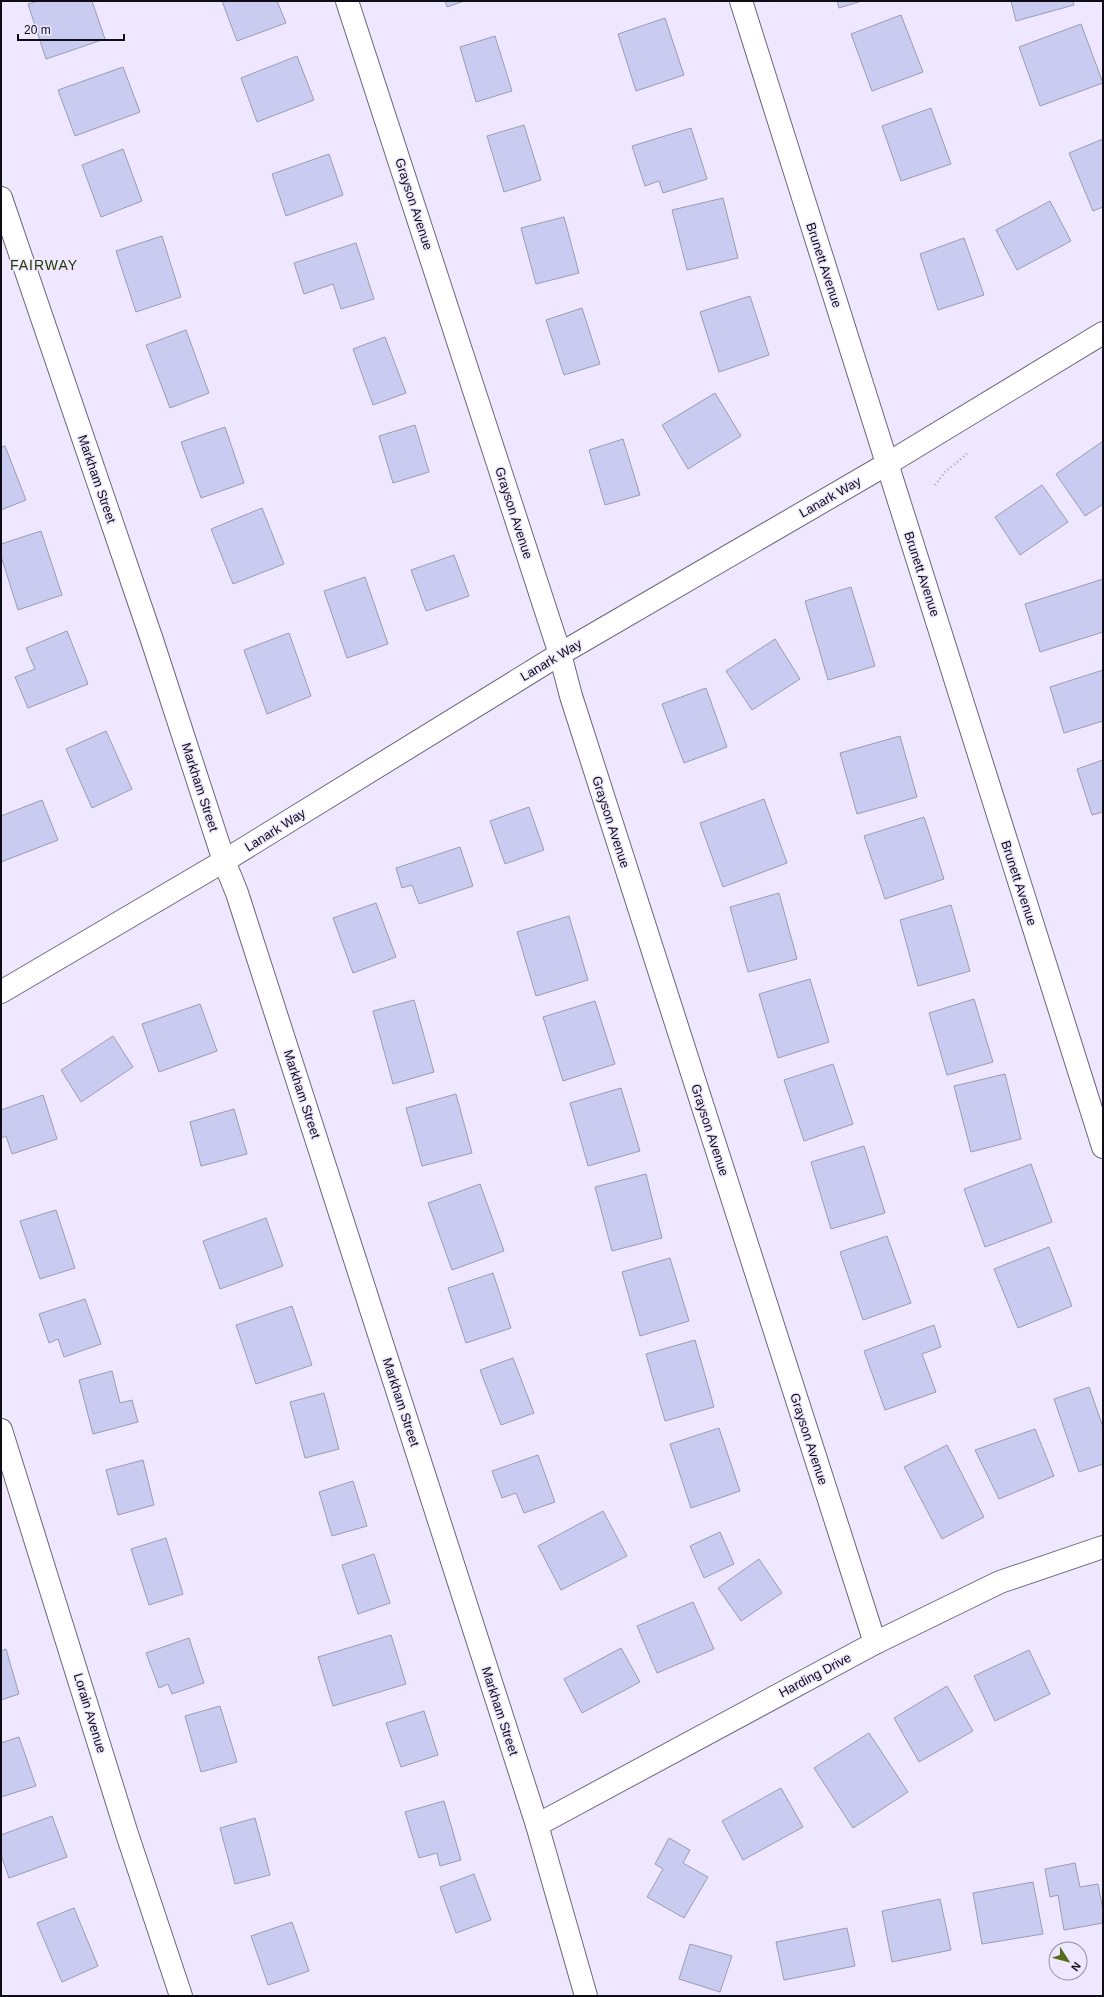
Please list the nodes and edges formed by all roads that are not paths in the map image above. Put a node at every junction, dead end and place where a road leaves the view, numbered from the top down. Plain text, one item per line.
1 (347, 1) edge
2 (741, 1) edge
3 (1, 198) edge
4 (1103, 333) edge
5 (887, 464) junction
6 (560, 654) junction
7 (224, 861) junction
8 (1, 992) edge
9 (1103, 1147) edge
10 (1, 1430) edge
11 (1103, 1547) edge
12 (875, 1643) junction
13 (537, 1825) junction
14 (181, 1996) edge
15 (586, 1996) edge

1 - 6 street, Grayson Avenue
2 - 5 street, Brunett Avenue
3 - 7 street, Markham Street
4 - 5 street, Lanark Way
5 - 6 street, Lanark Way
5 - 9 street, Brunett Avenue
6 - 7 street, Lanark Way
6 - 12 street, Grayson Avenue
7 - 8 street, Lanark Way
7 - 13 street, Markham Street
10 - 14 street, Lorain Avenue
11 - 12 street, Harding Drive
12 - 13 street, Harding Drive
13 - 15 street, Markham Street

